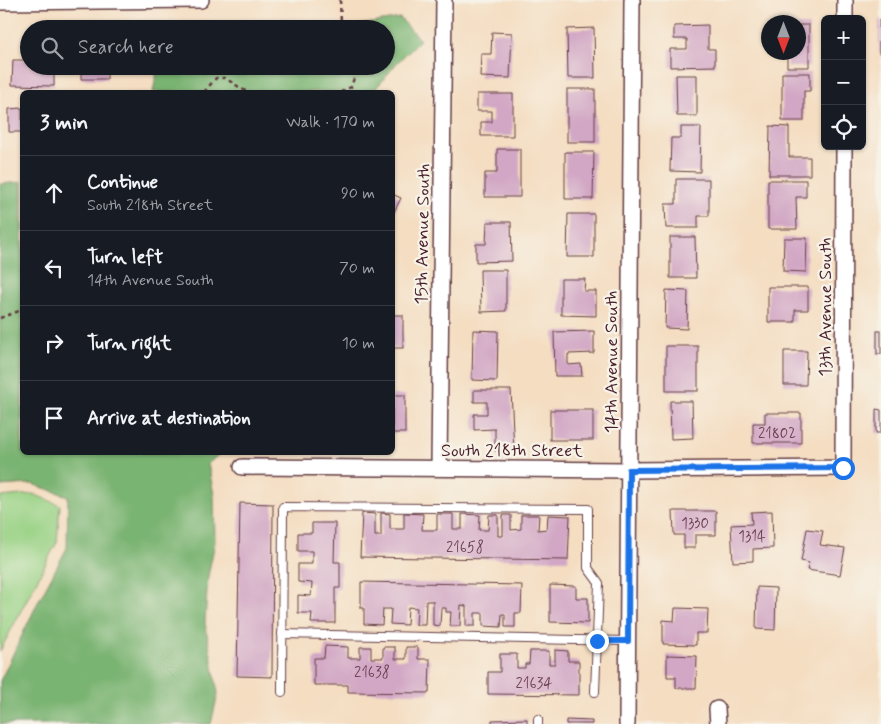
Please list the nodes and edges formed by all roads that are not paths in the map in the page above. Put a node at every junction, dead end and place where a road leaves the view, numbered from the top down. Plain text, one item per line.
1 (201, 0) edge
2 (444, 0) edge
3 (632, 0) edge
4 (845, 0) edge
5 (49, 1) edge
6 (0, 2) edge
7 (845, 15) edge
8 (844, 150) edge
9 (242, 467) dead end
10 (439, 468) junction
11 (843, 468) joint
12 (629, 470) junction
13 (282, 634) junction
14 (597, 641) junction
15 (628, 641) junction
16 (282, 692) dead end
17 (595, 692) dead end
18 (627, 724) edge

1 - 5 street
2 - 10 street, 15th Avenue South
3 - 12 street, 14th Avenue South
4 - 7 street
5 - 6 street
8 - 11 street, 13th Avenue South
9 - 10 street, South 218th Street
10 - 12 street, South 218th Street
11 - 12 street, South 218th Street
12 - 15 street, 14th Avenue South
13 - 14 lane
13 - 14 lane
13 - 16 lane
14 - 15 lane
14 - 17 lane
15 - 18 street, 14th Avenue South

